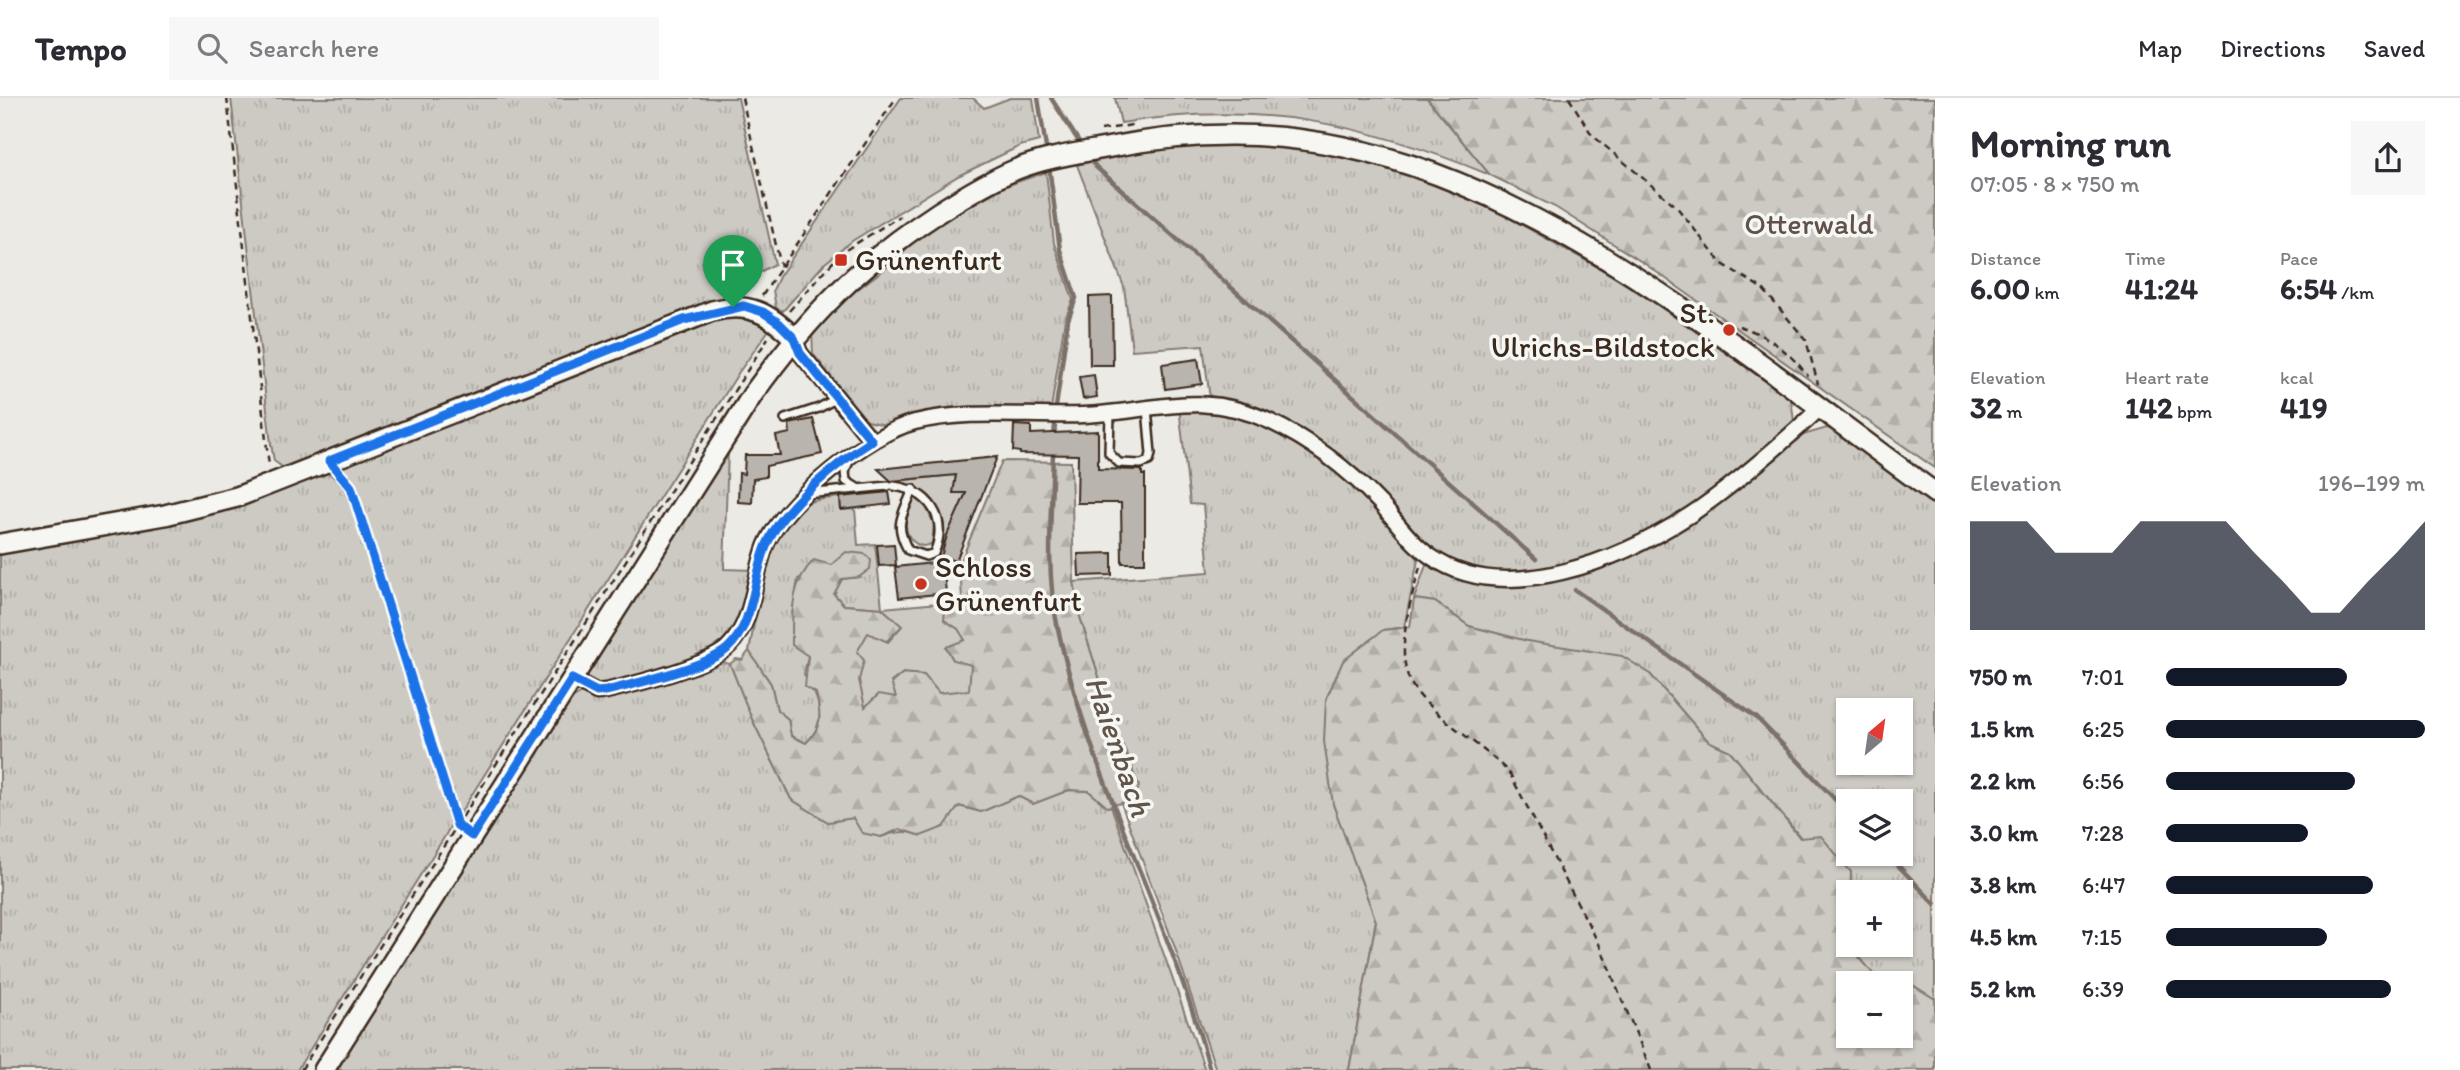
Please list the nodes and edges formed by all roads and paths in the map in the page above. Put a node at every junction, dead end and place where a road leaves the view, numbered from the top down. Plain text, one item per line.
1 (228, 98) edge
2 (742, 98) edge
3 (896, 98) edge
4 (1569, 98) edge
5 (1138, 124) dead end
6 (1092, 141) junction
7 (837, 256) dead end
8 (841, 260) dead end
9 (781, 267) junction
10 (755, 308) junction
11 (1732, 324) dead end
12 (794, 338) junction
13 (837, 397) junction
14 (1147, 407) junction
15 (1819, 409) junction
16 (1110, 412) junction
17 (785, 419) dead end
18 (872, 441) junction
19 (851, 455) junction
20 (329, 461) junction
21 (274, 483) junction
22 (859, 489) junction
23 (913, 489) junction
24 (1935, 493) edge
25 (805, 494) junction
26 (0, 544) edge
27 (1426, 554) junction
28 (572, 679) junction
29 (472, 836) junction
30 (324, 1070) edge
31 (1651, 1070) edge

1 - 21 path
2 - 9 path
3 - 9 path
4 - 11 path
5 - 6 path
6 - 12 street
6 - 15 street
7 - 8 path
9 - 10 path
10 - 12 street
10 - 20 street
12 - 13 street
12 - 28 street
13 - 17 lane
13 - 18 street
14 - 16 street
14 - 16 lane
14 - 27 street
15 - 24 street
15 - 27 street
16 - 18 street
18 - 19 street
19 - 22 lane
19 - 25 street
20 - 21 street
20 - 29 path
21 - 26 street
22 - 23 lane
22 - 25 lane
23 - 23 lane
25 - 28 street
27 - 31 path
28 - 29 street
29 - 30 street

